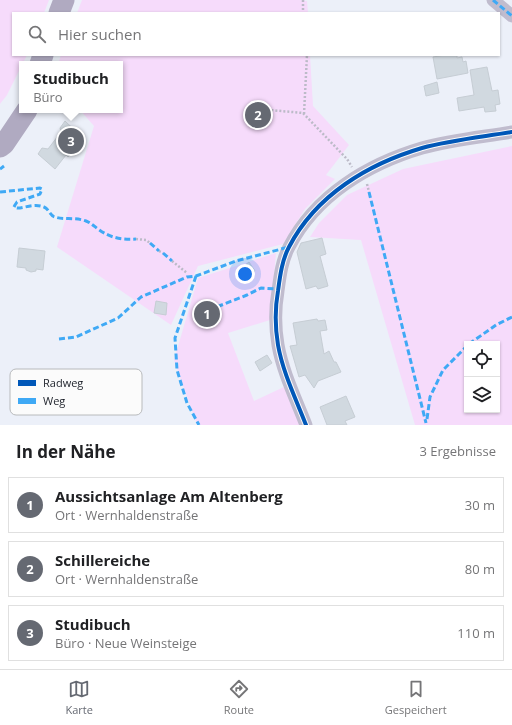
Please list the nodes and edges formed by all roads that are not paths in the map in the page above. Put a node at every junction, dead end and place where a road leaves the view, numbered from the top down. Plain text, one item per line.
1 (64, 0) edge
2 (493, 0) edge
3 (59, 12) edge
4 (512, 16) edge
5 (19, 101) edge
6 (25, 113) edge
7 (0, 129) edge
8 (512, 132) edge
9 (0, 147) edge
10 (306, 425) edge

1 - 3 main road
2 - 4 street
5 - 7 main road
6 - 9 main road
8 - 10 street

